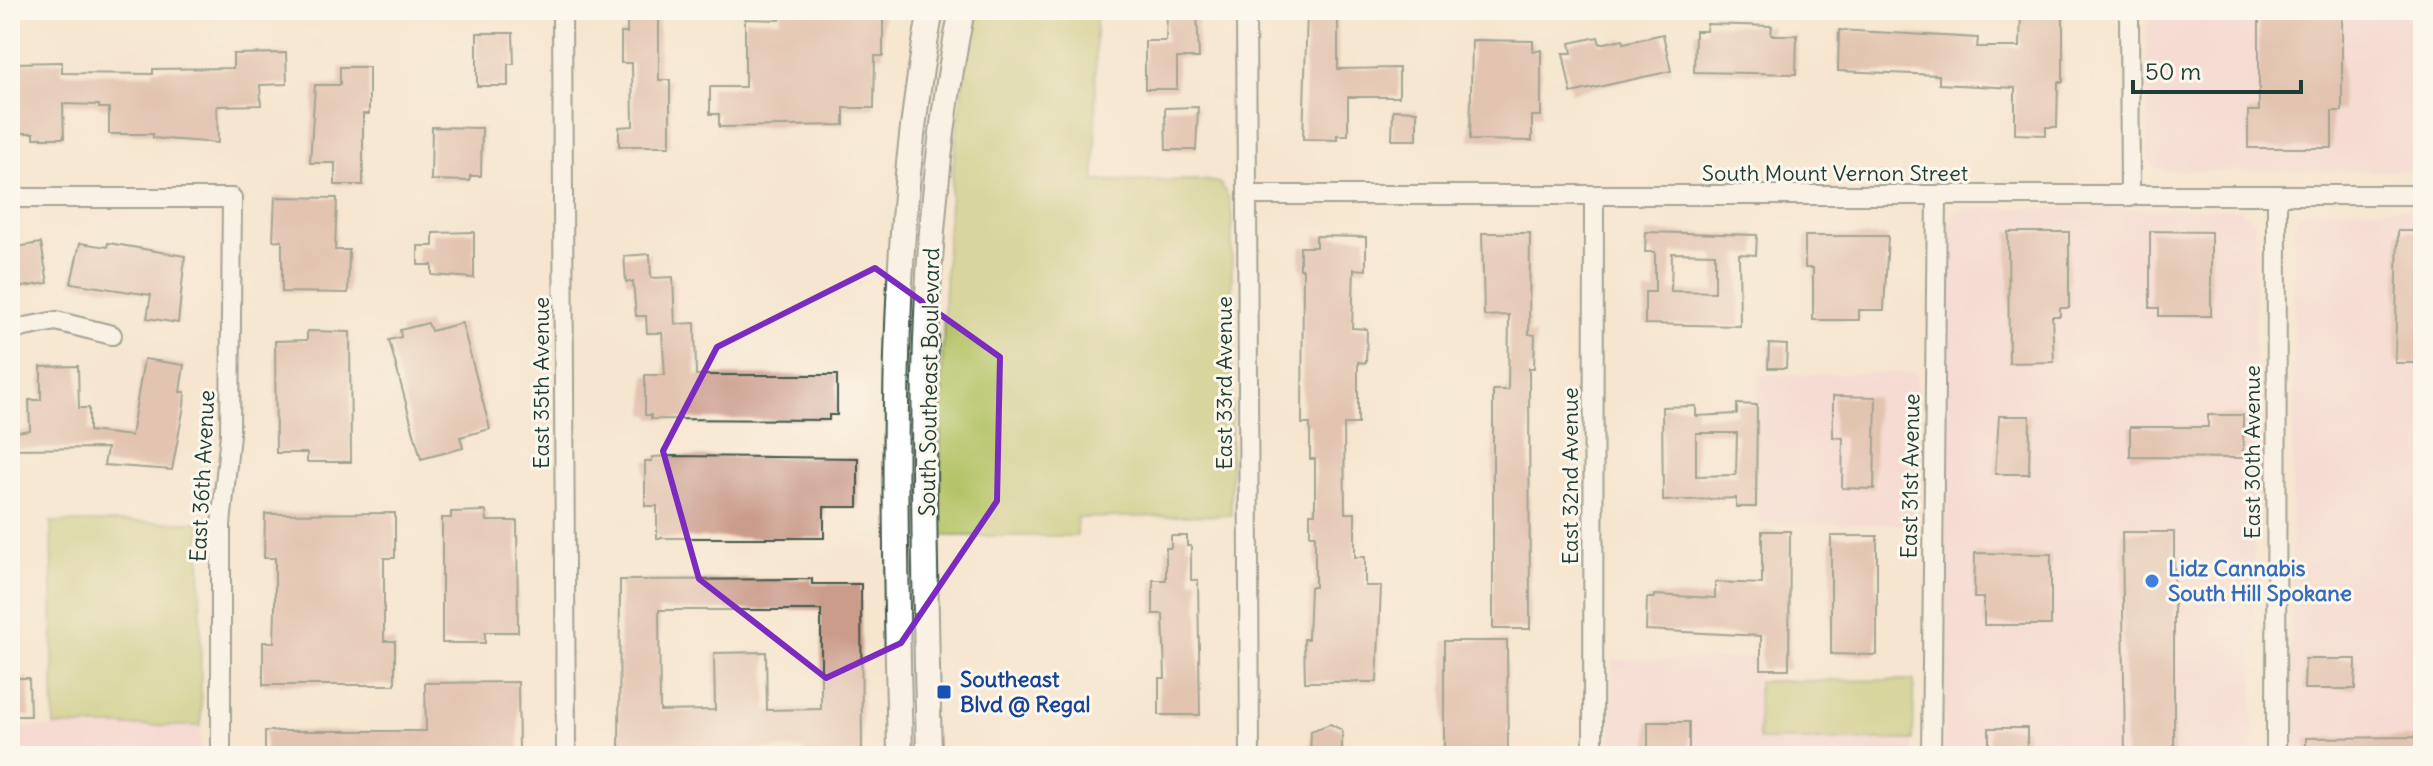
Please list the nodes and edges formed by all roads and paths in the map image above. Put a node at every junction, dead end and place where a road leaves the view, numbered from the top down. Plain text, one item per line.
1 (562, 10) edge
2 (931, 10) edge
3 (962, 10) edge
4 (1246, 10) edge
5 (2129, 10) edge
6 (1247, 195) junction
7 (2423, 195) edge
8 (1594, 196) junction
9 (2277, 196) junction
10 (1937, 197) junction
11 (2130, 197) junction
12 (10, 198) edge
13 (10, 330) edge
14 (112, 335) dead end
15 (221, 756) edge
16 (566, 756) edge
17 (900, 756) edge
18 (929, 756) edge
19 (1250, 756) edge
20 (1593, 756) edge
21 (1931, 756) edge
22 (2276, 756) edge

1 - 16 street, East 35th Avenue
2 - 17 main road, South Southeast Boulevard
3 - 18 main road, South Southeast Boulevard
4 - 6 street, East 33rd Avenue
5 - 11 street
6 - 8 street, South Mount Vernon Street
6 - 19 street, East 33rd Avenue
7 - 9 street, South Mount Vernon Street
8 - 10 street, South Mount Vernon Street
8 - 20 street, East 32nd Avenue
9 - 11 street, South Mount Vernon Street
9 - 22 street, East 30th Avenue
10 - 11 street, South Mount Vernon Street
10 - 21 street, East 31st Avenue
12 - 15 street, East 36th Avenue
13 - 14 street

